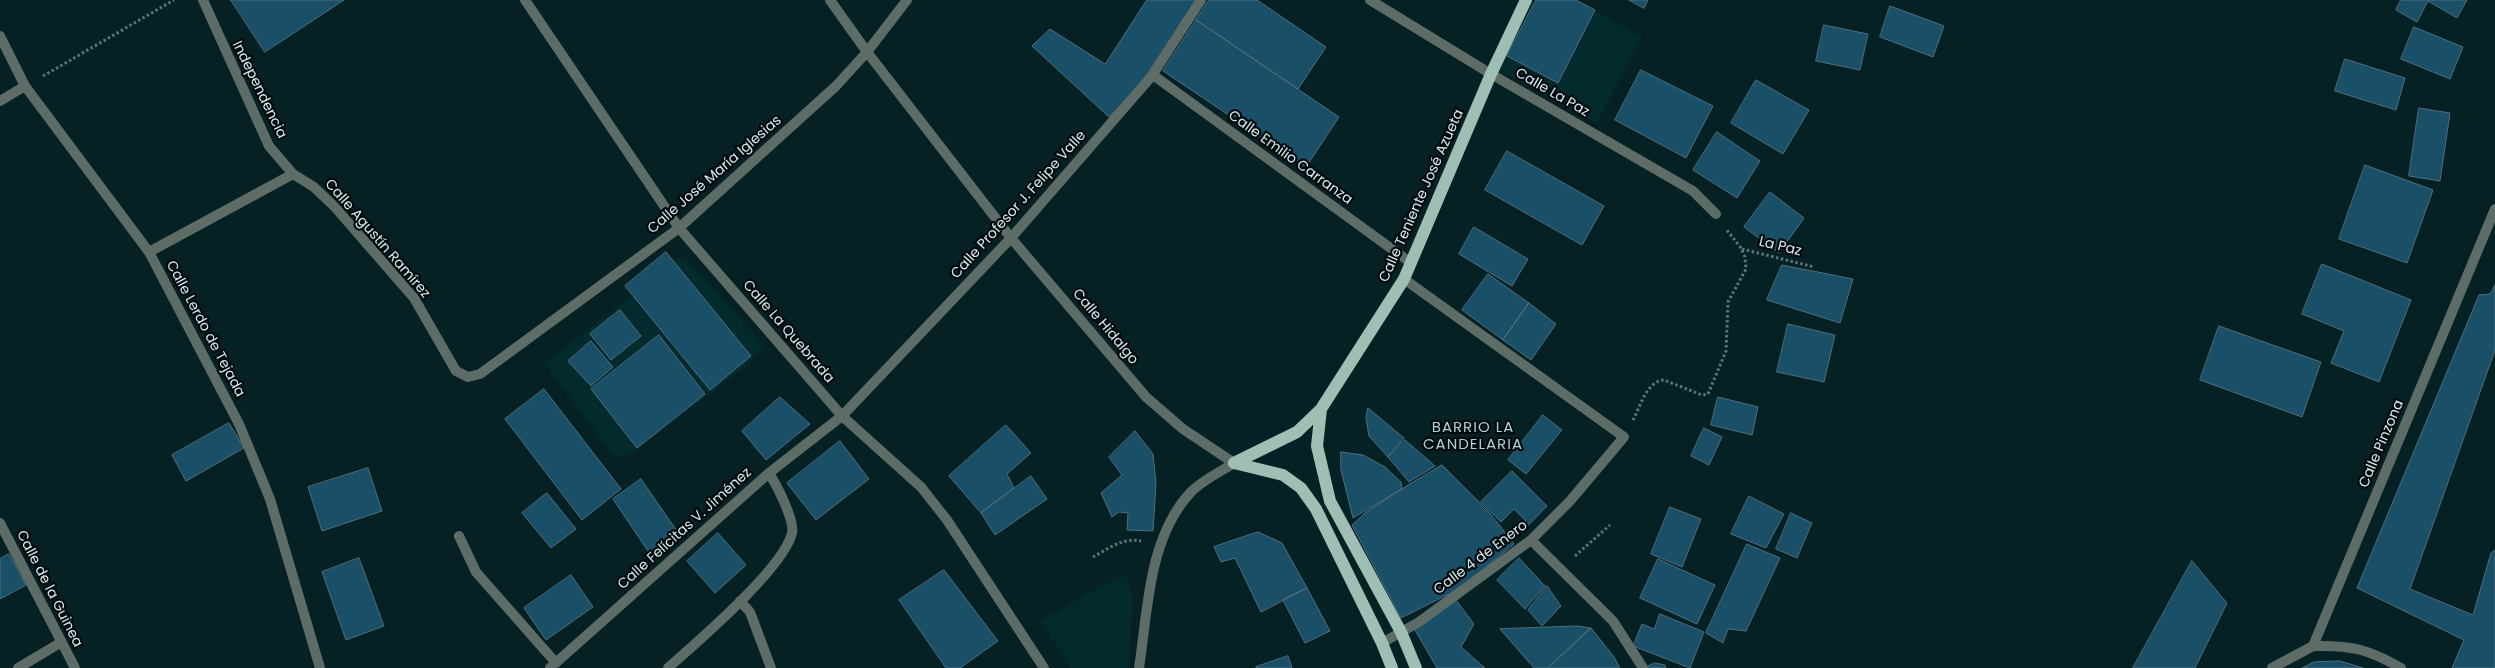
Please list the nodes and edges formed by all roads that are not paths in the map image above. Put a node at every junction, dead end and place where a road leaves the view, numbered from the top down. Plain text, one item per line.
1 (203, 0) edge
2 (525, 0) edge
3 (830, 0) edge
4 (907, 0) edge
5 (1201, 0) edge
6 (1370, 0) edge
7 (1526, 0) edge
8 (0, 36) edge
9 (867, 52) junction
10 (1491, 74) junction
11 (1153, 75) junction
12 (25, 86) junction
13 (0, 101) edge
14 (293, 174) junction
15 (2495, 209) edge
16 (1716, 214) road end
17 (679, 228) junction
18 (1011, 238) junction
19 (149, 252) junction
20 (1411, 263) junction
21 (1404, 279) junction
22 (468, 377) joint
23 (1321, 409) junction
24 (842, 416) junction
25 (1234, 463) junction
26 (769, 473) junction
27 (1330, 501) junction
28 (1316, 509) junction
29 (0, 523) edge
30 (459, 536) dead end
31 (1531, 540) junction
32 (740, 600) junction
33 (1401, 632) junction
34 (60, 643) junction
35 (1382, 643) junction
36 (2314, 646) junction
37 (553, 665) edge
38 (18, 668) edge
39 (75, 668) edge
40 (320, 668) edge
41 (668, 668) edge
42 (771, 668) edge
43 (1044, 668) edge
44 (1140, 668) edge
45 (1392, 668) edge
46 (1416, 668) edge
47 (1643, 668) edge
48 (2272, 668) edge
49 (2401, 668) edge

1 - 14 street, Independencia
2 - 17 street, Calle La Quebrada
3 - 9 street, Calle Hidalgo
4 - 9 street, Calle José María Iglesias
5 - 11 street, Calle Profesor J. Felipe Valle
6 - 10 street, Calle La Paz
7 - 10 main road, Calle Teniente José Azueta
8 - 12 street, Calle Lerdo de Tejada
9 - 17 street, Calle José María Iglesias
9 - 18 street, Calle Hidalgo
10 - 16 street, Calle La Paz
10 - 20 main road, Calle Teniente José Azueta
11 - 18 street, Calle Profesor J. Felipe Valle
11 - 20 street, Calle Emilio Carranza
12 - 13 street
12 - 19 street, Calle Lerdo de Tejada
14 - 19 street
14 - 22 street, Calle Agustín Ramírez
15 - 36 street, Calle Pinzona
17 - 22 street, Calle José María Iglesias
17 - 24 street, Calle La Quebrada
18 - 24 street, Calle Profesor J. Felipe Valle
18 - 25 street, Calle Hidalgo
19 - 40 street, Calle Lerdo de Tejada
20 - 21 main road, Calle Teniente José Azueta
21 - 23 main road, Calle Teniente José Azueta
21 - 31 street, Calle 4 de Enero
23 - 25 main road, Calle Teniente José Azueta
23 - 27 main road
24 - 26 street, Calle Felícitas V. Jiménez
24 - 43 street, Calle La Quebrada
25 - 28 main road
25 - 44 street
26 - 32 street
26 - 37 street, Calle Felícitas V. Jiménez
27 - 28 main road
27 - 33 main road
28 - 35 main road
29 - 34 street, Calle de la Guinea
30 - 37 street
31 - 33 street, Calle 4 de Enero
31 - 47 street
32 - 41 street
32 - 42 street
33 - 35 street, Calle 4 de Enero
33 - 46 main road
34 - 38 street
34 - 39 street, Calle de la Guinea
35 - 45 main road
36 - 48 street
36 - 49 street

